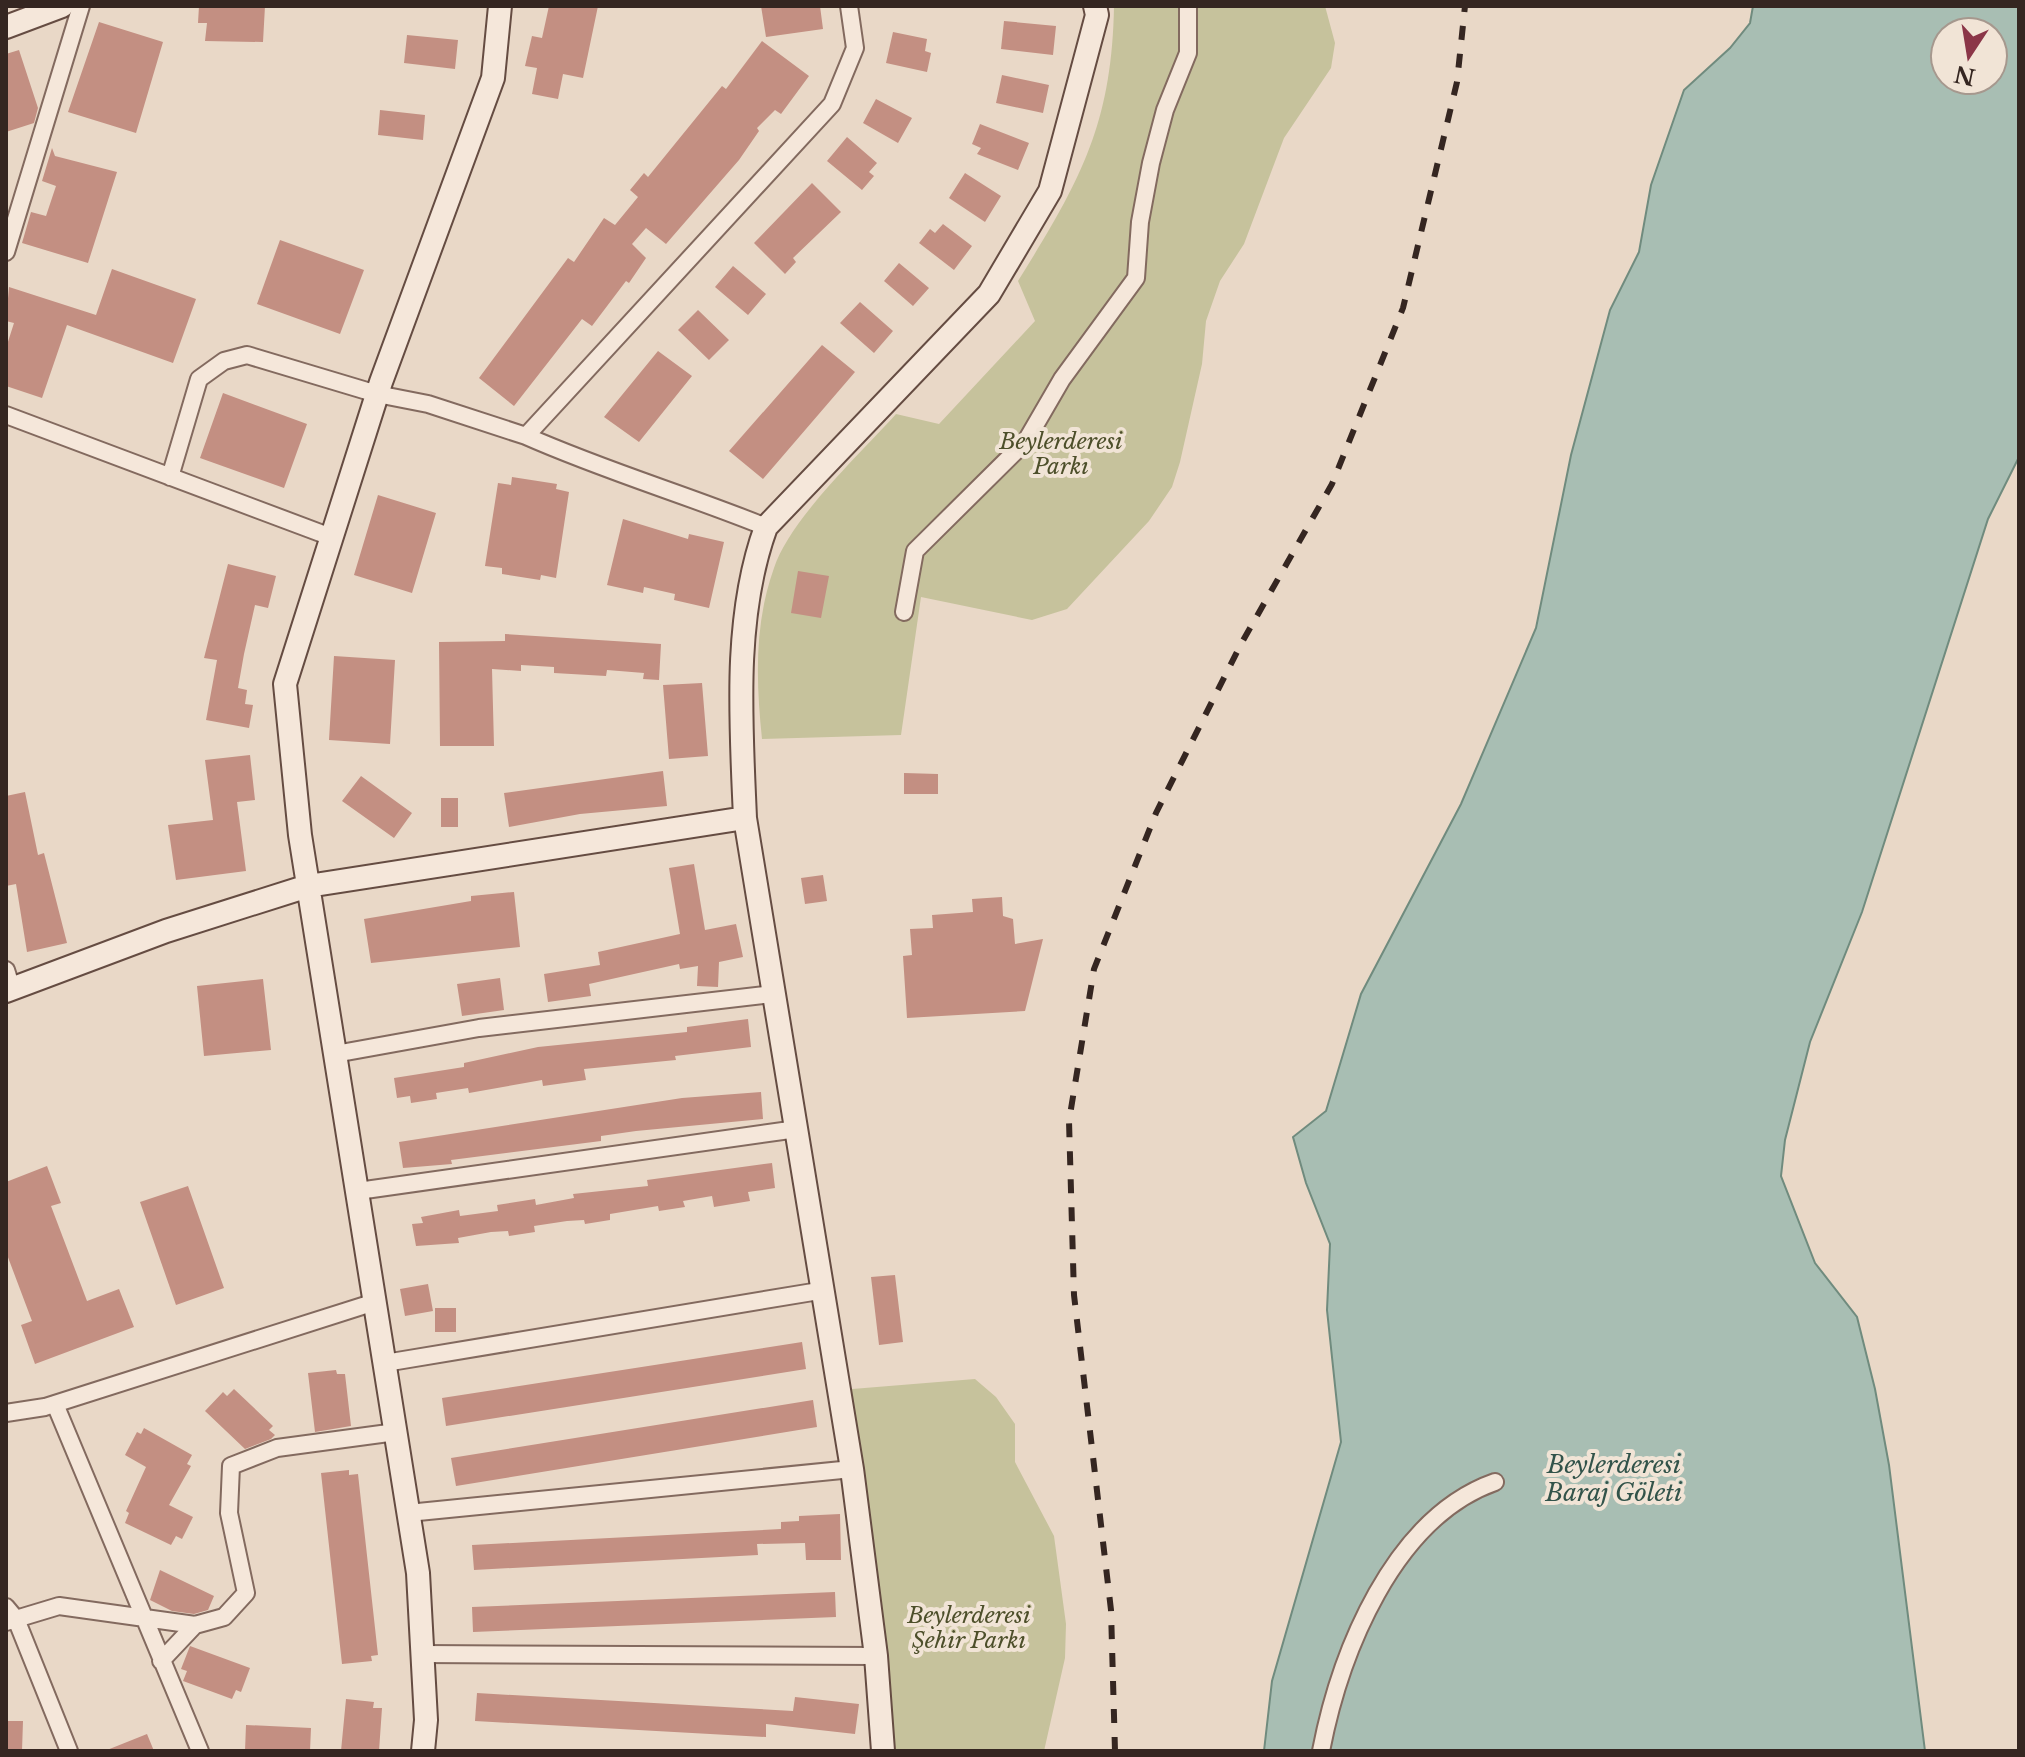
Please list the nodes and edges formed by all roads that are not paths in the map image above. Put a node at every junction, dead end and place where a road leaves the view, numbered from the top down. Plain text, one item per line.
1 (62, 6) edge
2 (81, 6) edge
3 (500, 6) edge
4 (849, 6) edge
5 (1095, 6) edge
6 (1188, 6) edge
7 (6, 27) edge
8 (6, 252) edge
9 (377, 394) junction
10 (6, 415) edge
11 (526, 436) junction
12 (170, 477) junction
13 (766, 527) junction
14 (331, 537) junction
15 (904, 612) dead end
16 (745, 818) junction
17 (308, 886) junction
18 (8, 983) edge
19 (773, 994) junction
20 (335, 1054) junction
21 (797, 1129) junction
22 (358, 1191) junction
23 (825, 1290) junction
24 (375, 1302) junction
25 (385, 1363) junction
26 (55, 1404) junction
27 (6, 1413) edge
28 (396, 1432) junction
29 (852, 1469) junction
30 (1495, 1482) dead end
31 (408, 1513) junction
32 (9, 1616) edge
33 (145, 1619) junction
34 (195, 1625) junction
35 (422, 1654) junction
36 (876, 1656) junction
37 (161, 1661) junction
38 (69, 1751) edge
39 (200, 1751) edge
40 (423, 1751) edge
41 (883, 1751) edge
42 (1321, 1751) edge

1 - 7 street
2 - 8 street
3 - 9 street
4 - 11 street
5 - 13 street
6 - 15 street
9 - 11 street
9 - 12 street
9 - 14 street
10 - 12 street
11 - 13 street
12 - 14 street
13 - 16 street
14 - 17 street
16 - 17 street
16 - 19 street
17 - 18 street
17 - 20 street
19 - 20 street
19 - 21 street
20 - 22 street
21 - 22 street
21 - 23 street
22 - 24 street
23 - 25 street
23 - 29 street
24 - 25 street
24 - 26 street
25 - 28 street
26 - 27 street
26 - 33 street
28 - 31 street
28 - 34 street
29 - 31 street
29 - 36 street
30 - 42 street
31 - 35 street
32 - 33 street
32 - 38 street
33 - 34 street
33 - 37 street
34 - 37 street
35 - 36 street
35 - 40 street
36 - 41 street
37 - 39 street

